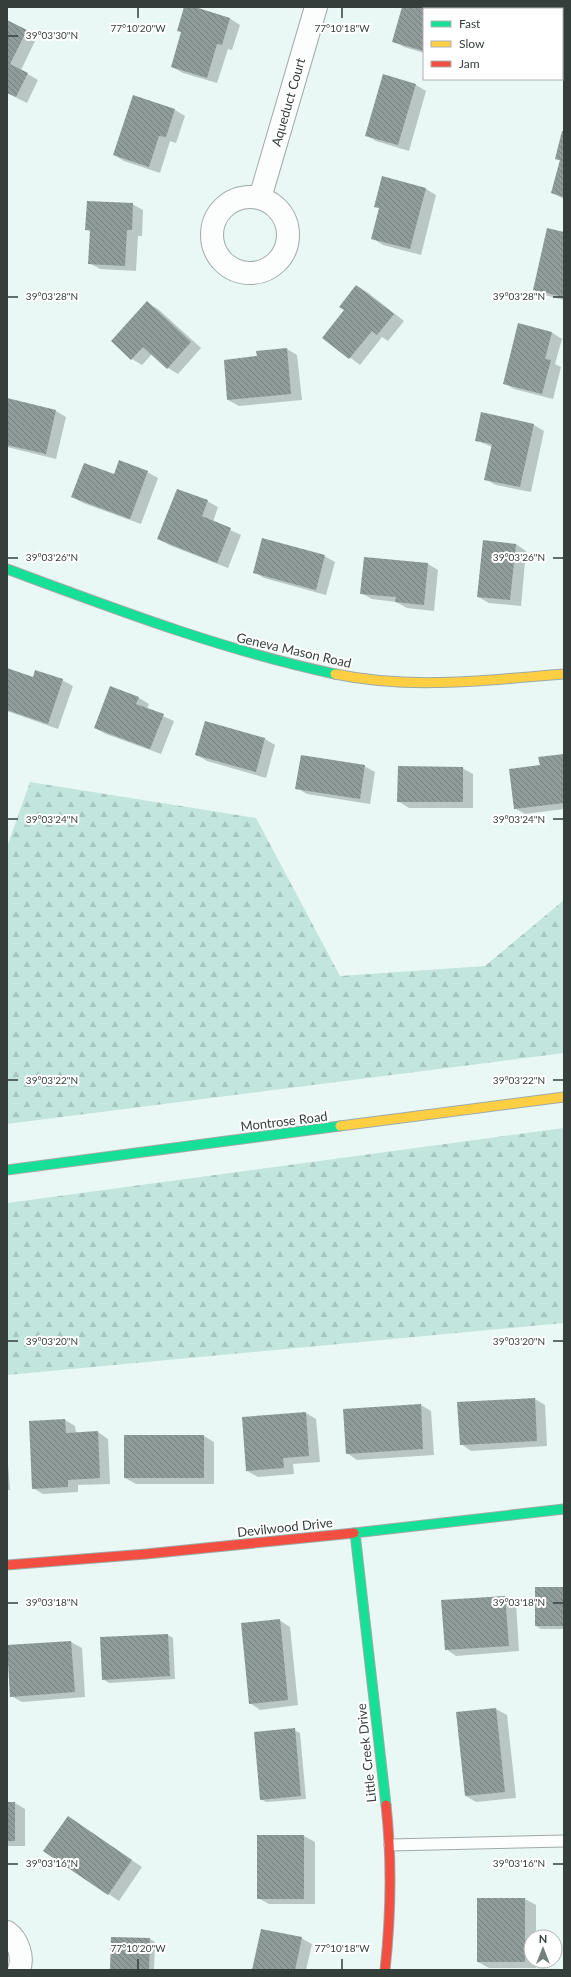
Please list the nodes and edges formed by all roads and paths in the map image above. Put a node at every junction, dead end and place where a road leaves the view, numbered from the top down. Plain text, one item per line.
1 (316, 7) edge
2 (260, 198) dead end
3 (7, 569) edge
4 (564, 674) edge
5 (564, 1097) edge
6 (7, 1170) edge
7 (564, 1510) edge
8 (355, 1533) junction
9 (7, 1565) edge
10 (564, 1841) edge
11 (390, 1845) junction
12 (7, 1932) edge
13 (19, 1970) edge
14 (385, 1970) edge

1 - 2 street, Aqueduct Court
3 - 4 street, Geneva Mason Road
5 - 6 street, Montrose Road
7 - 8 street, Devilwood Drive
8 - 9 street, Devilwood Drive
8 - 11 street, Little Creek Drive
10 - 11 lane
11 - 14 street, Little Creek Drive
12 - 13 street

